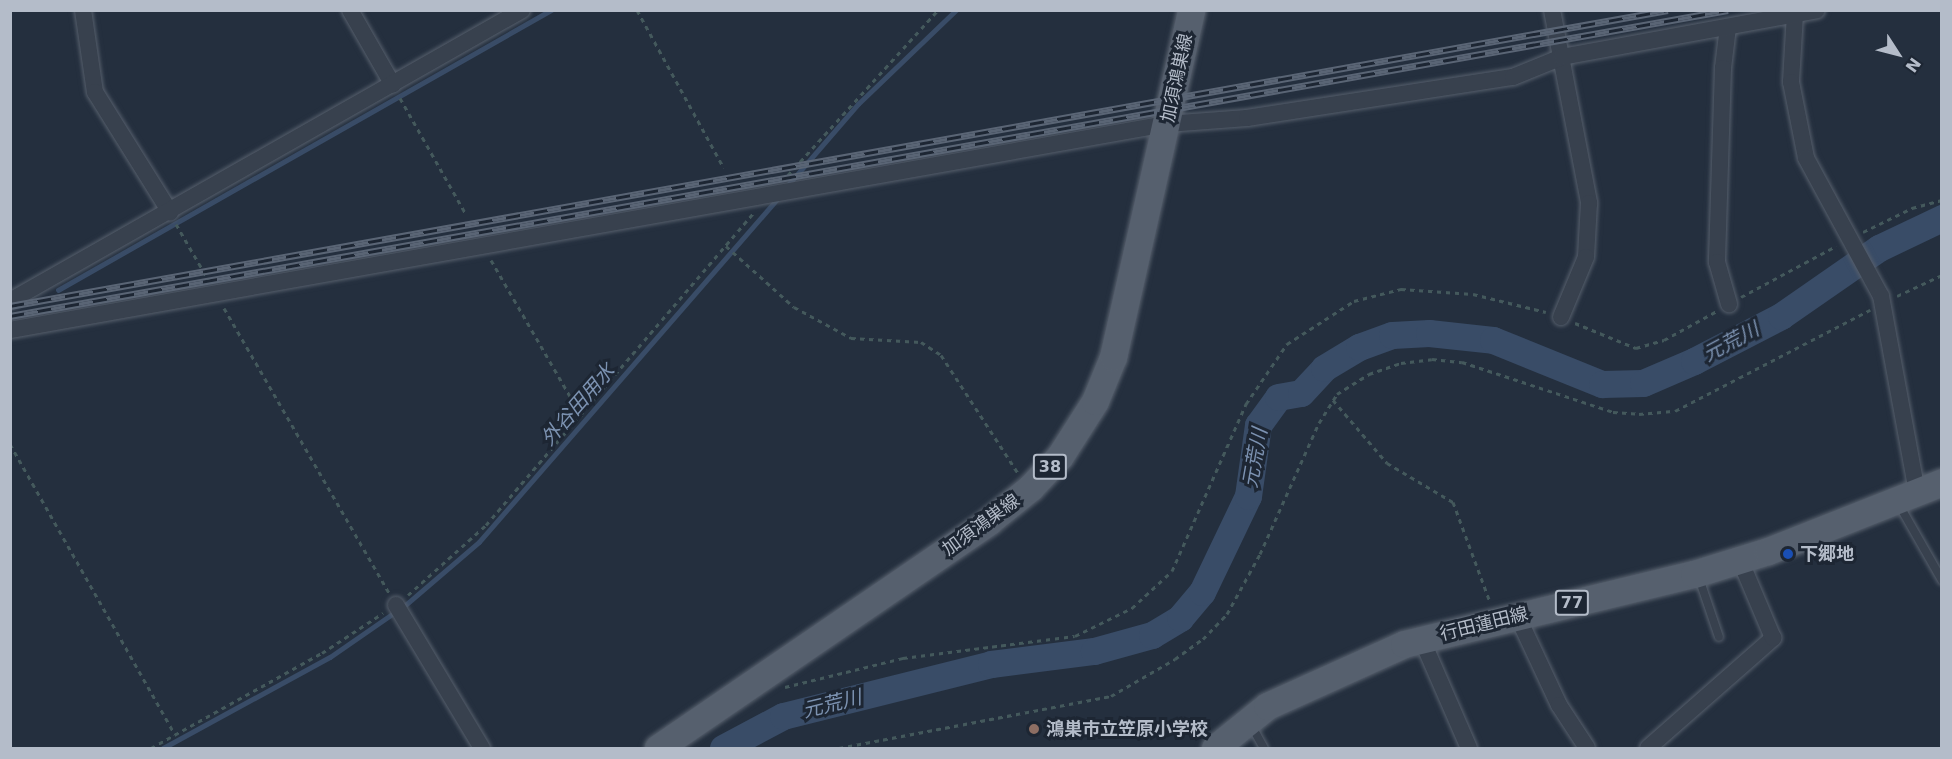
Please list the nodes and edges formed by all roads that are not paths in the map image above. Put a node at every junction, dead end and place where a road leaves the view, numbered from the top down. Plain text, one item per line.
1 (83, 10) edge
2 (350, 10) edge
3 (522, 10) edge
4 (1191, 10) edge
5 (1552, 10) edge
6 (1816, 10) edge
7 (1795, 14) junction
8 (1728, 27) junction
9 (1562, 57) junction
10 (393, 84) junction
11 (1167, 124) junction
12 (170, 212) junction
13 (10, 302) edge
14 (1729, 304) road end
15 (1561, 317) road end
16 (10, 330) edge
17 (1918, 492) edge
18 (1740, 560) junction
19 (1697, 573) junction
20 (1941, 580) edge
21 (396, 605) road end
22 (1507, 618) junction
23 (1719, 637) dead end
24 (1422, 640) junction
25 (1248, 720) junction
26 (482, 748) edge
27 (658, 748) edge
28 (1215, 748) edge
29 (1264, 748) edge
30 (1469, 748) edge
31 (1587, 748) edge
32 (1647, 748) edge

1 - 12 street
2 - 10 street
3 - 10 street
4 - 11 main road, 加須鴻巣線 / 38
5 - 9 street
6 - 7 street
7 - 8 street
7 - 17 street
8 - 9 street
8 - 14 street
9 - 11 street
9 - 15 street
10 - 12 street
11 - 16 street
11 - 27 main road, 加須鴻巣線 / 38
12 - 13 street
17 - 18 main road, 行田蓮田線 / 77
17 - 20 lane
18 - 19 main road, 行田蓮田線 / 77
18 - 32 street
19 - 22 main road, 行田蓮田線 / 77
19 - 23 lane
21 - 26 street
22 - 24 main road, 行田蓮田線 / 77
22 - 31 street
24 - 25 main road, 行田蓮田線 / 77
24 - 30 street
25 - 28 main road, 行田蓮田線 / 77
25 - 29 lane

